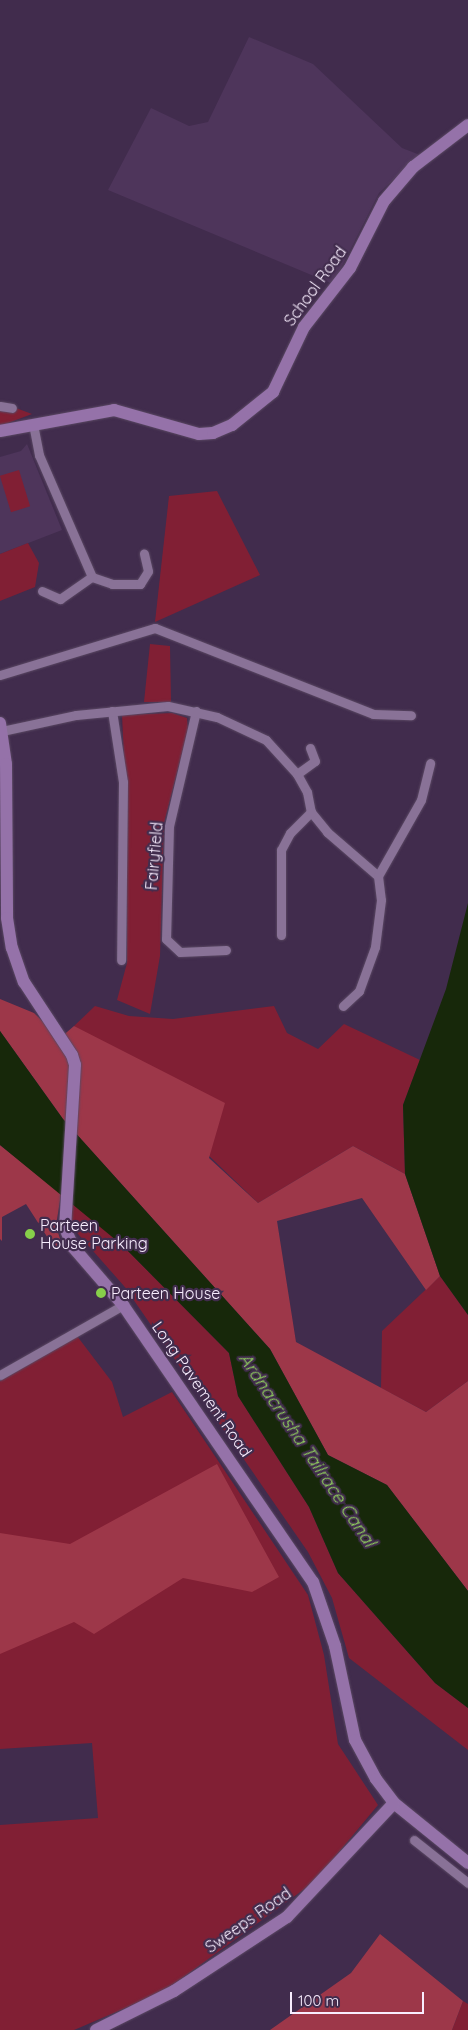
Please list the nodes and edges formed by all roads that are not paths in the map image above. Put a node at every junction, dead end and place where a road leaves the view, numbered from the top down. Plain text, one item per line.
1 (468, 125) edge
2 (0, 406) edge
3 (12, 408) dead end
4 (33, 424) junction
5 (0, 430) edge
6 (144, 553) dead end
7 (92, 577) junction
8 (42, 591) dead end
9 (0, 675) edge
10 (112, 711) junction
11 (196, 711) junction
12 (411, 715) dead end
13 (1, 727) edge
14 (310, 748) dead end
15 (430, 763) dead end
16 (297, 774) junction
17 (311, 812) junction
18 (378, 876) junction
19 (281, 935) dead end
20 (226, 950) dead end
21 (121, 960) dead end
22 (342, 1006) dead end
23 (123, 1305) junction
24 (0, 1375) edge
25 (394, 1803) junction
26 (414, 1840) dead end
27 (468, 1863) edge
28 (468, 1883) edge
29 (96, 2030) edge

1 - 4 main road, School Road
2 - 3 street
4 - 5 main road, School Road
4 - 7 street
6 - 7 street
7 - 8 street
9 - 12 street
10 - 11 street
10 - 13 street
10 - 21 street, Fairyfield
11 - 16 street
11 - 20 street, Fairyfield
13 - 23 main road, Long Pavement Road
14 - 16 street
15 - 18 street
16 - 17 street
17 - 18 street
17 - 19 street
18 - 22 street
23 - 24 street
23 - 25 main road, Long Pavement Road
25 - 27 main road, Long Pavement Road
25 - 29 main road, Sweeps Road
26 - 28 street

